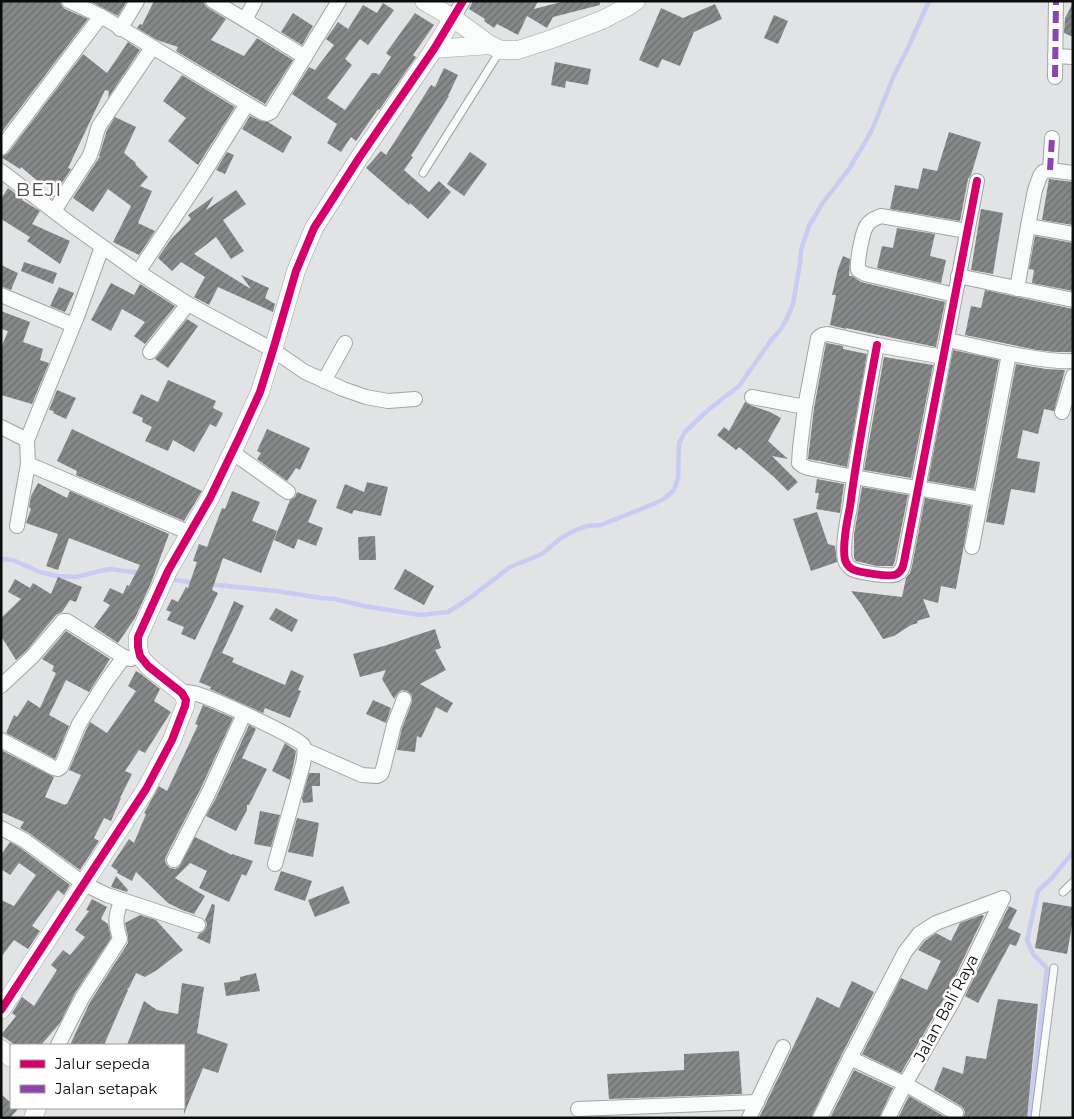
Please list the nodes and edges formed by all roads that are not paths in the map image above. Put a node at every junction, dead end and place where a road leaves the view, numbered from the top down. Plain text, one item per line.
1 (69, 1) edge
2 (137, 1) edge
3 (213, 1) edge
4 (255, 1) edge
5 (339, 1) edge
6 (424, 1) edge
7 (463, 1) edge
8 (636, 1) edge
9 (1056, 1) edge
10 (101, 16) junction
11 (453, 18) junction
12 (245, 20) junction
13 (120, 28) junction
14 (495, 47) junction
15 (152, 48) junction
16 (434, 49) junction
17 (1055, 56) junction
18 (306, 57) junction
19 (1073, 57) edge
20 (1055, 77) dead end
21 (247, 104) junction
22 (1052, 138) dead end
23 (1, 148) edge
24 (1, 170) edge
25 (1050, 170) junction
26 (423, 173) dead end
27 (1073, 173) edge
28 (977, 181) dead end
29 (54, 211) junction
30 (1028, 226) junction
31 (967, 231) junction
32 (1073, 234) edge
33 (102, 247) junction
34 (138, 272) junction
35 (958, 276) junction
36 (1017, 289) junction
37 (1, 295) edge
38 (955, 295) junction
39 (1073, 300) edge
40 (188, 304) junction
41 (73, 325) junction
42 (947, 340) junction
43 (345, 343) dead end
44 (877, 344) junction
45 (274, 350) junction
46 (150, 352) dead end
47 (1009, 354) junction
48 (943, 357) junction
49 (1073, 361) edge
50 (1073, 376) edge
51 (324, 381) junction
52 (752, 397) dead end
53 (415, 399) dead end
54 (805, 407) junction
55 (1062, 412) dead end
56 (1, 427) edge
57 (27, 440) junction
58 (232, 452) junction
59 (28, 464) junction
60 (854, 478) junction
61 (918, 488) junction
62 (288, 492) dead end
63 (981, 500) junction
64 (17, 526) dead end
65 (190, 533) junction
66 (972, 547) dead end
67 (124, 656) junction
68 (148, 666) junction
69 (1, 686) edge
70 (182, 693) junction
71 (404, 699) dead end
72 (244, 714) junction
73 (1, 740) edge
74 (305, 750) junction
75 (4, 835) edge
76 (174, 860) dead end
77 (275, 864) dead end
78 (1073, 882) edge
79 (84, 884) junction
80 (1073, 892) edge
81 (121, 900) junction
82 (198, 925) dead end
83 (1054, 968) dead end
84 (1, 1010) edge
85 (59, 1044) edge
86 (783, 1047) dead end
87 (850, 1058) junction
88 (905, 1084) junction
89 (757, 1102) junction
90 (578, 1109) dead end
91 (956, 1113) dead end
92 (749, 1118) edge
93 (820, 1118) edge
94 (888, 1118) edge
95 (1035, 1118) edge

1 - 10 street
2 - 13 street
3 - 12 street
4 - 12 street
5 - 18 street
6 - 11 street
7 - 11 street
8 - 14 street
9 - 17 street
10 - 13 street
10 - 23 street
11 - 14 street
11 - 16 street
12 - 18 street
13 - 15 street
14 - 16 street
14 - 26 lane
15 - 21 street
15 - 29 street
16 - 45 street
17 - 19 street
17 - 20 street
18 - 21 street
21 - 34 street
22 - 25 street
24 - 29 street
25 - 27 street
25 - 30 street
28 - 31 street
29 - 33 street
30 - 32 street
30 - 36 street
31 - 35 street
31 - 38 street
33 - 34 street
33 - 41 street
34 - 40 street
35 - 36 street
35 - 38 street
36 - 39 street
37 - 41 street
38 - 42 street
40 - 45 street
40 - 46 street
41 - 57 street
42 - 47 street
42 - 48 street
43 - 51 street
44 - 48 street
44 - 54 street
44 - 60 street
45 - 51 street
45 - 58 street
47 - 49 street
47 - 63 street
48 - 61 street
50 - 55 street
51 - 53 street
52 - 54 street
54 - 60 street
56 - 57 street
57 - 59 street
58 - 62 street
58 - 65 street
59 - 64 street
59 - 65 street
60 - 61 street
60 - 61 street
61 - 63 street
63 - 66 street
65 - 68 street
67 - 68 street
67 - 69 street
67 - 73 street
68 - 70 street
70 - 72 street
70 - 79 street
71 - 74 street
72 - 74 street
72 - 76 street
74 - 77 street
75 - 79 street
78 - 80 lane
79 - 81 street
79 - 84 street
81 - 82 street
81 - 85 street
83 - 95 lane
86 - 89 street
87 - 88 street
87 - 88 street, Jalan Bali Raya
87 - 93 street
88 - 91 street
88 - 94 street, Jalan Bali Raya
89 - 90 street
89 - 92 street

